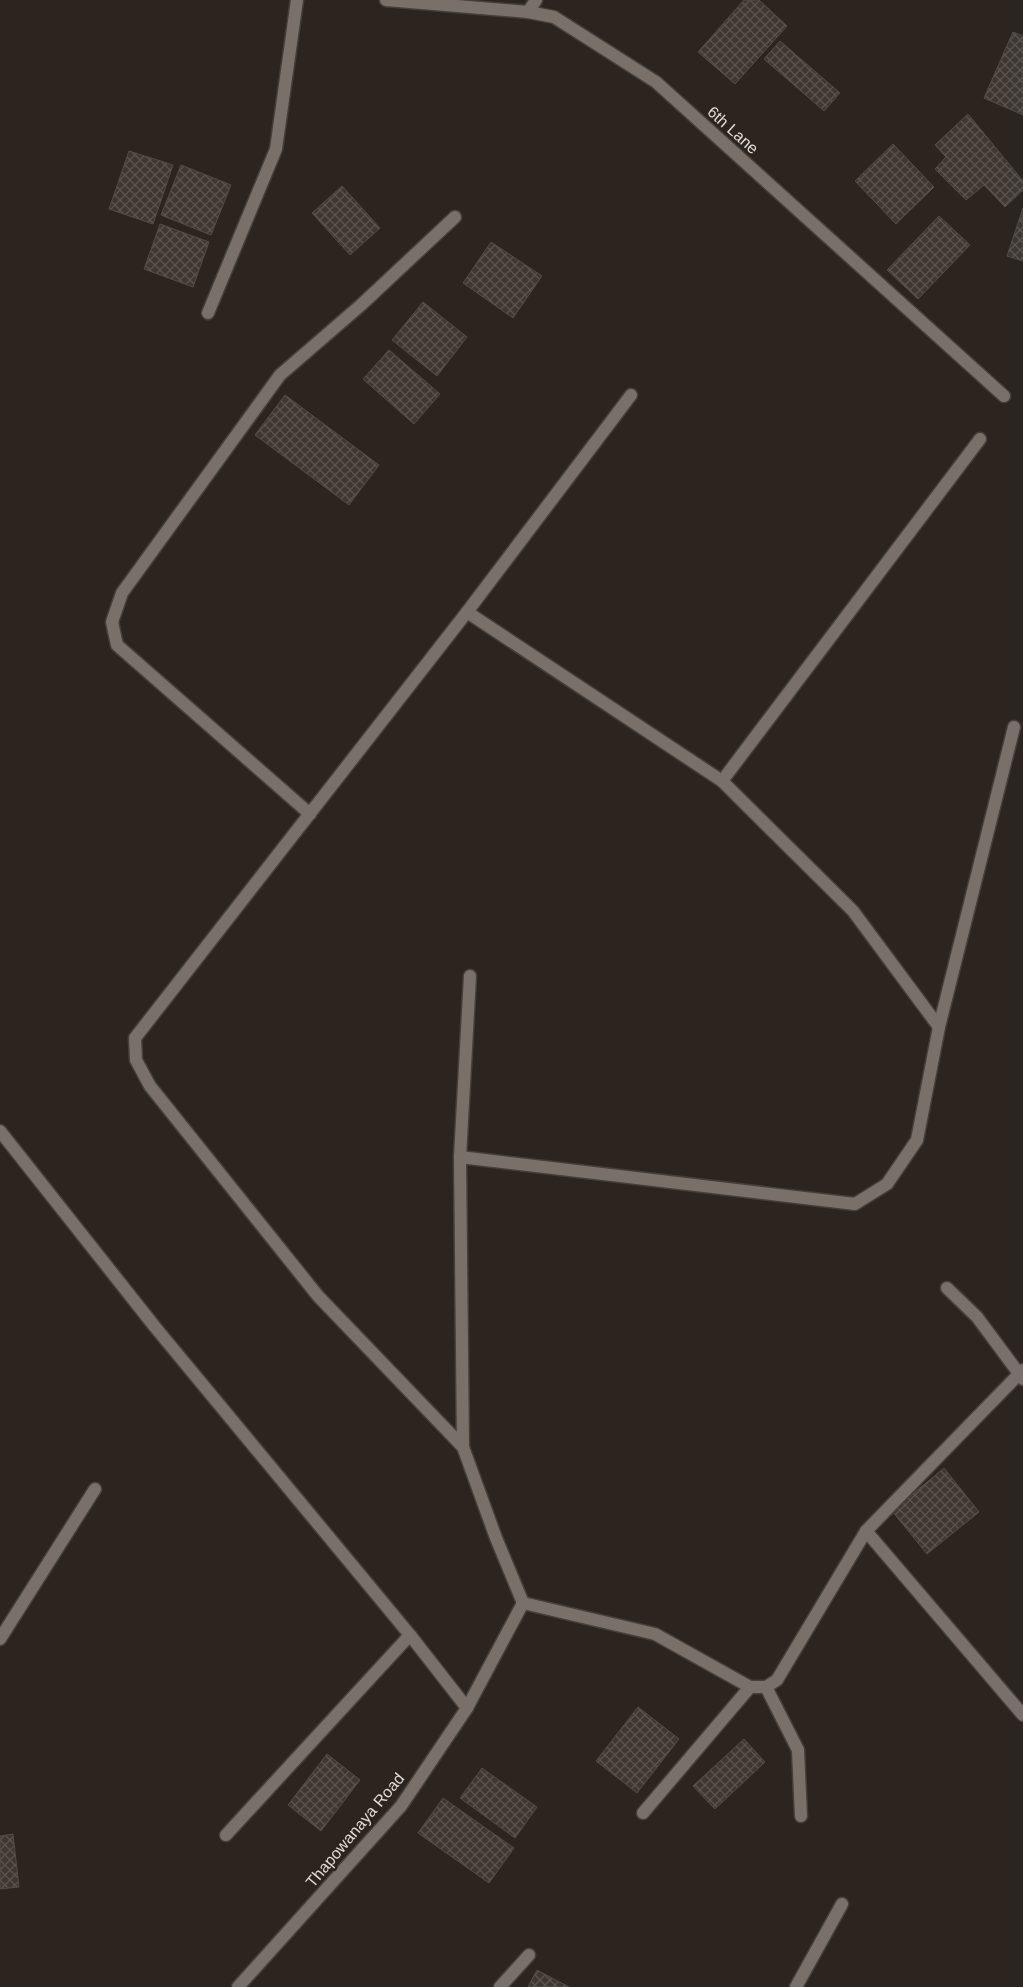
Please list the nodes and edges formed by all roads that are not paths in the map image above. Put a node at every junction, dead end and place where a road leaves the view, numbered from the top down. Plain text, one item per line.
1 (297, 0) edge
2 (386, 0) edge
3 (536, 0) edge
4 (528, 12) junction
5 (455, 218) dead end
6 (208, 312) dead end
7 (632, 394) dead end
8 (1004, 396) dead end
9 (980, 439) dead end
10 (467, 612) junction
11 (1014, 727) dead end
12 (722, 781) junction
13 (310, 814) junction
14 (470, 976) dead end
15 (939, 1027) junction
16 (0, 1131) edge
17 (460, 1157) junction
18 (947, 1288) dead end
19 (1022, 1374) edge
20 (463, 1447) junction
21 (95, 1489) dead end
22 (866, 1531) junction
23 (523, 1603) junction
24 (410, 1635) junction
25 (0, 1639) edge
26 (750, 1687) junction
27 (766, 1687) junction
28 (467, 1708) junction
29 (1023, 1715) edge
30 (643, 1813) dead end
31 (801, 1816) dead end
32 (226, 1836) dead end
33 (842, 1904) dead end
34 (529, 1955) dead end
35 (238, 1987) edge
36 (500, 1987) edge
37 (796, 1987) edge

1 - 6 street
2 - 4 street, 6th Lane
3 - 4 street
4 - 8 street, 6th Lane
5 - 13 street
7 - 10 street
9 - 12 street
10 - 12 street
10 - 13 street
11 - 15 street
12 - 15 street
13 - 20 street
14 - 17 street
15 - 17 street
16 - 24 street
17 - 20 street
18 - 19 street
19 - 22 street
20 - 23 street
21 - 25 street
22 - 27 street
22 - 29 street
23 - 26 street
23 - 28 street, Thapowanaya Road
24 - 28 street
24 - 32 street
26 - 27 street
26 - 30 street
27 - 31 street
28 - 35 street, Thapowanaya Road
33 - 37 street
34 - 36 street

